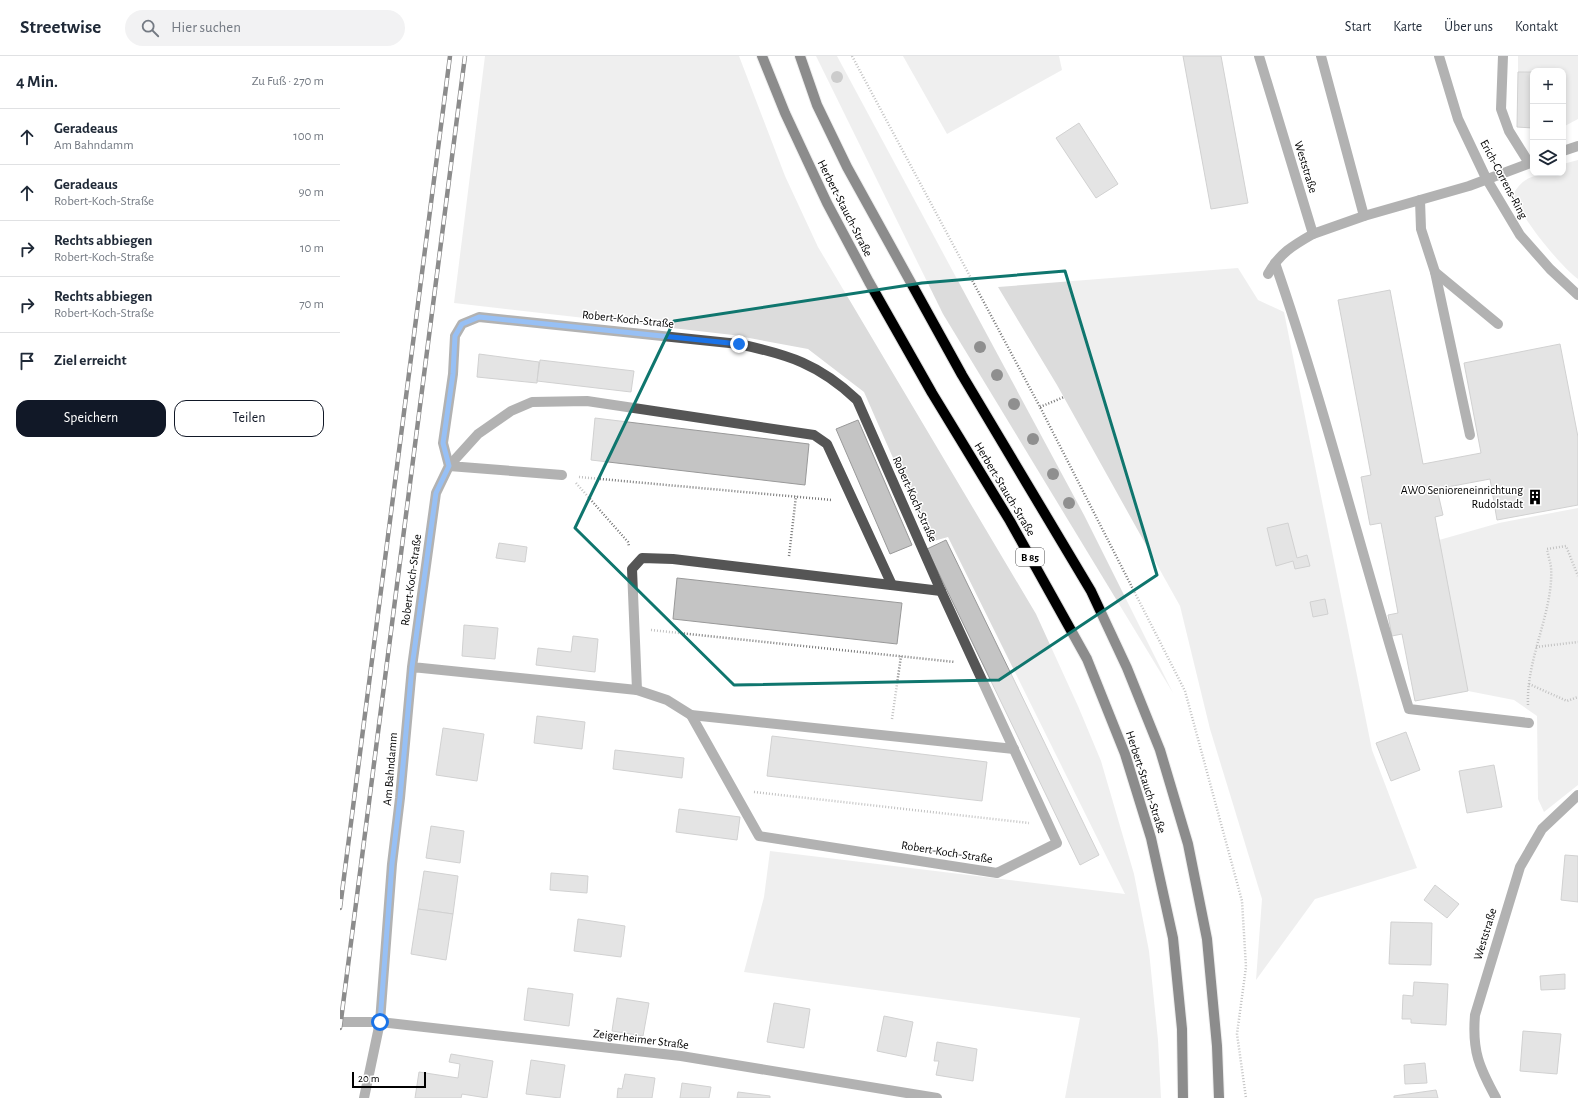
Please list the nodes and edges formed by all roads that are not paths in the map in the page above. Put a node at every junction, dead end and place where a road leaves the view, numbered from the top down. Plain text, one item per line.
1 (762, 56) edge
2 (800, 56) edge
3 (1259, 56) edge
4 (1321, 56) edge
5 (1439, 56) edge
6 (1503, 56) edge
7 (1578, 146) edge
8 (1566, 150) edge
9 (1530, 162) edge
10 (1530, 163) edge
11 (1486, 178) junction
12 (1420, 200) junction
13 (1364, 216) junction
14 (1313, 234) junction
15 (1275, 263) junction
16 (1435, 272) junction
17 (1268, 274) dead end
18 (1578, 295) edge
19 (1498, 324) dead end
20 (1470, 435) dead end
21 (449, 466) junction
22 (562, 475) road end
23 (892, 585) junction
24 (941, 591) junction
25 (412, 667) junction
26 (637, 690) junction
27 (691, 714) junction
28 (1529, 723) dead end
29 (1014, 748) junction
30 (1578, 794) edge
31 (340, 1022) edge
32 (380, 1022) junction
33 (364, 1098) edge
34 (937, 1098) edge
35 (1183, 1098) edge
36 (1219, 1098) edge
37 (1496, 1098) edge

1 - 35 main road, Herbert-Stauch-Straße / B 85
2 - 36 main road, Herbert-Stauch-Straße
3 - 14 street, Weststraße
4 - 13 street
5 - 11 street, Erich-Correns-Ring
6 - 9 street
7 - 8 street
10 - 11 street
11 - 12 street
11 - 18 street, Erich-Correns-Ring
12 - 13 street
12 - 16 street
13 - 14 street
14 - 15 street
15 - 17 street
15 - 28 street
16 - 19 street
16 - 20 street
21 - 22 street
21 - 23 street
21 - 24 street, Robert-Koch-Straße
21 - 25 street, Robert-Koch-Straße
23 - 24 street
23 - 26 street
24 - 29 street, Robert-Koch-Straße
25 - 26 street
25 - 32 street, Am Bahndamm
26 - 27 street
27 - 29 street
27 - 29 street, Robert-Koch-Straße
30 - 37 street, Weststraße
31 - 32 street, Zeigerheimer Straße
32 - 33 street, Am Bahndamm
32 - 34 street, Zeigerheimer Straße

